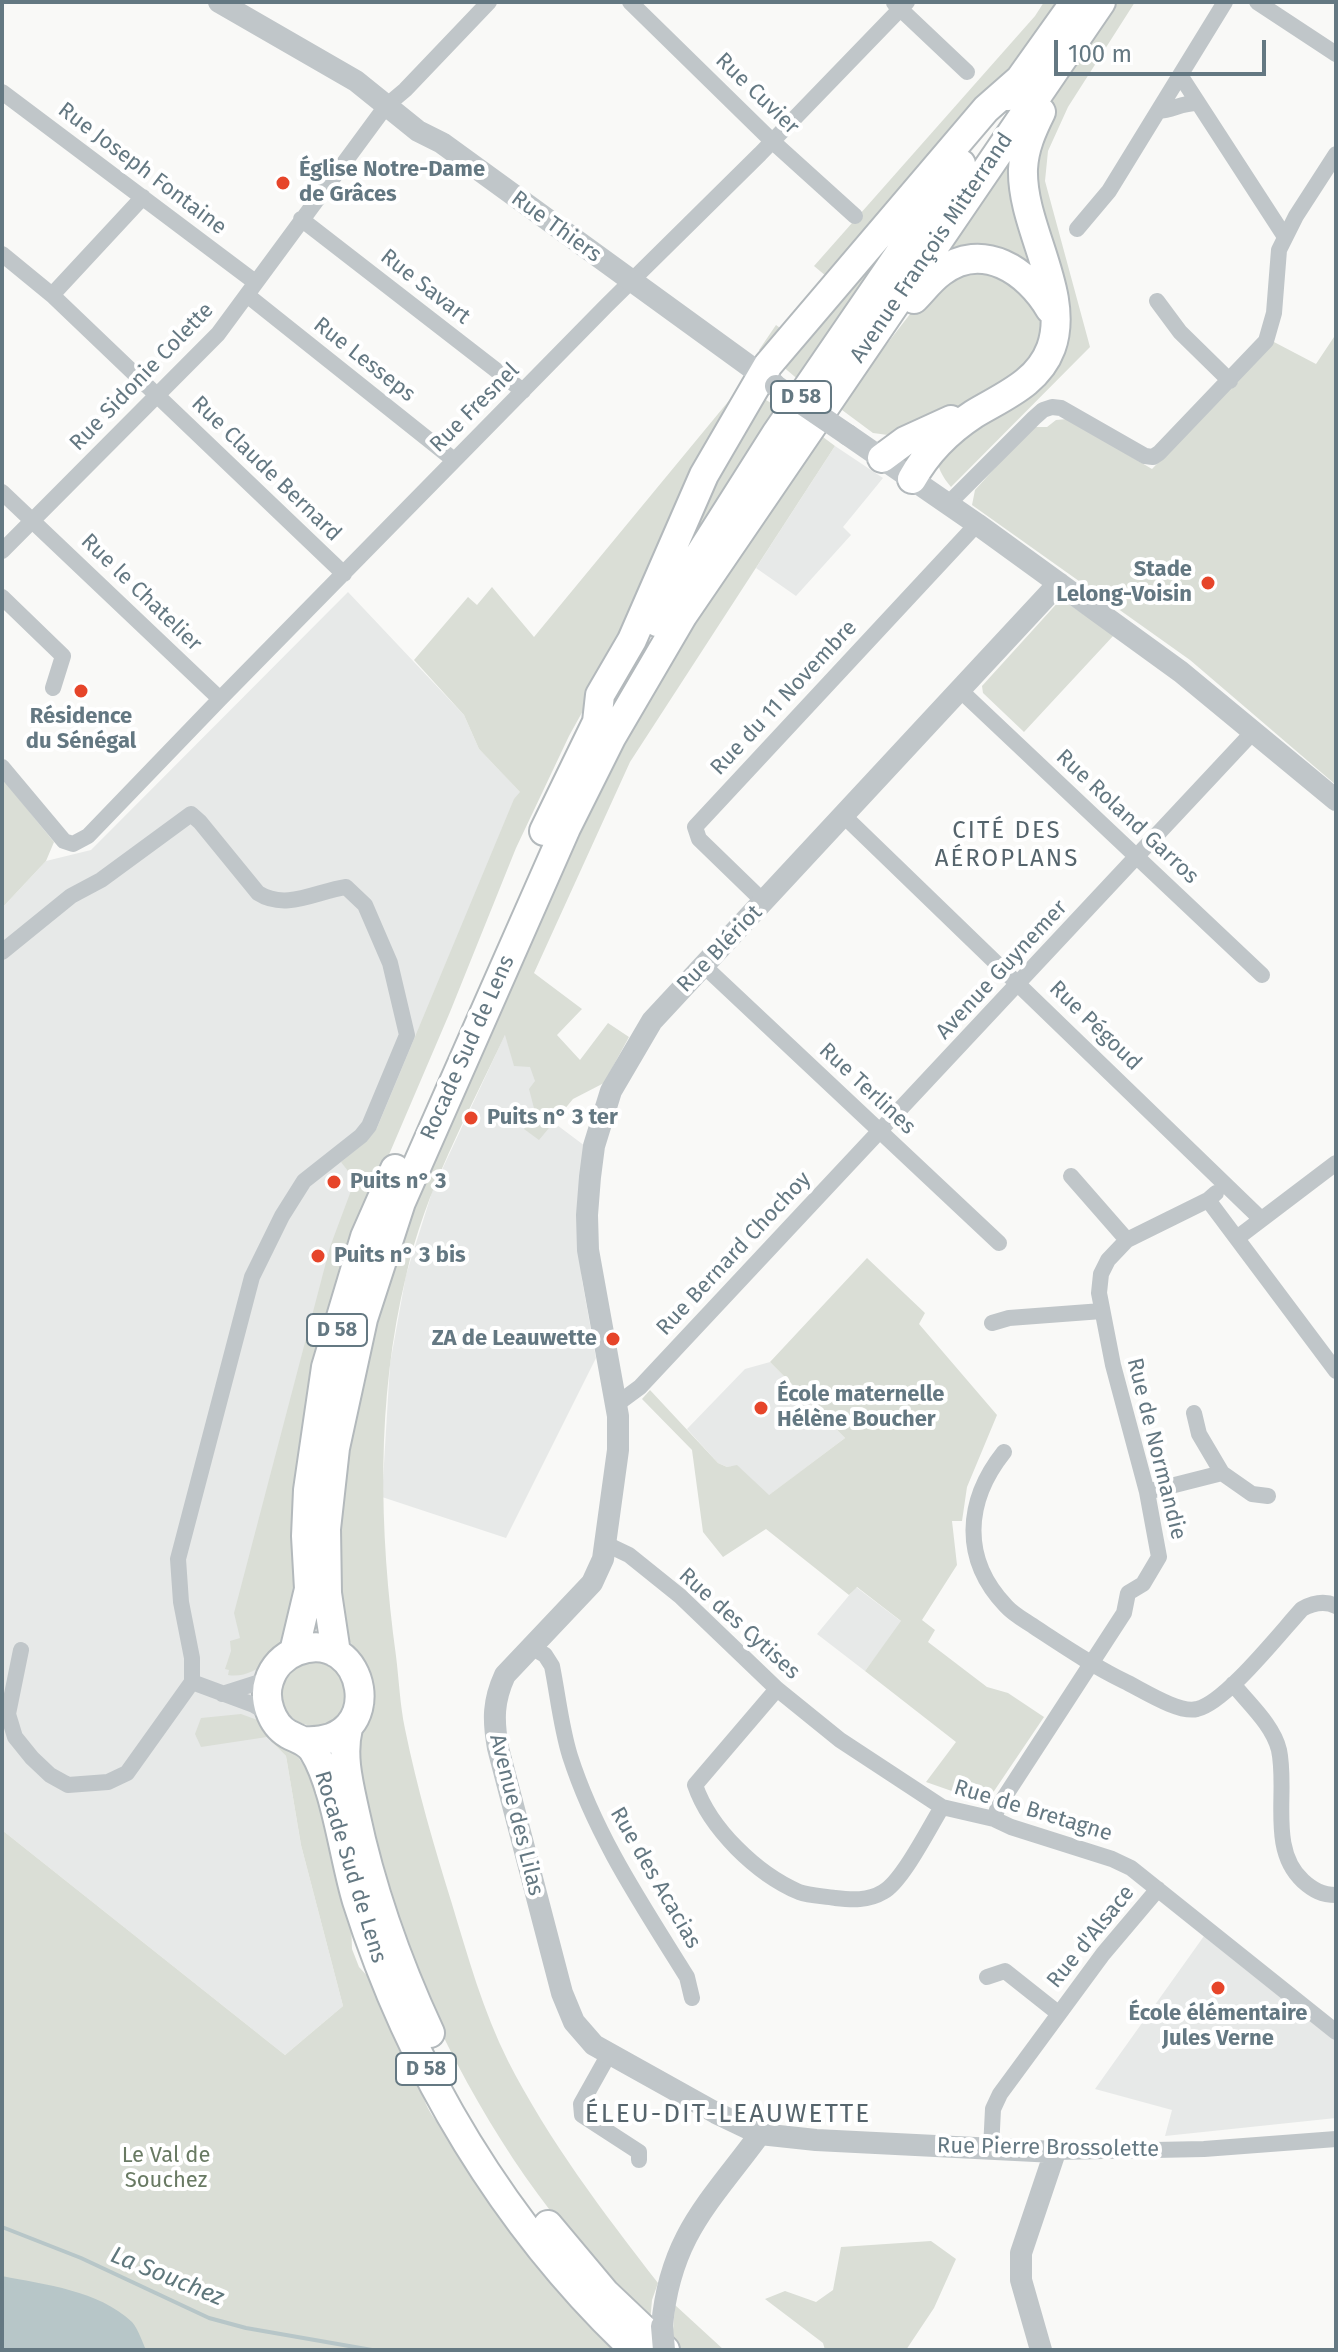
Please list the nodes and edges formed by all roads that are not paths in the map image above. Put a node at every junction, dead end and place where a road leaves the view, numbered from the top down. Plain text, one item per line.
1 (219, 2) edge
2 (489, 2) edge
3 (630, 2) edge
4 (1075, 2) edge
5 (1101, 2) edge
6 (1257, 2) edge
7 (900, 4) edge
8 (1219, 5) edge
9 (1078, 35) junction
10 (1336, 54) edge
11 (967, 72) dead end
12 (1180, 75) junction
13 (1019, 80) junction
14 (2, 92) edge
15 (1198, 103) junction
16 (386, 106) junction
17 (1158, 111) junction
18 (772, 141) junction
19 (1336, 154) edge
20 (143, 197) junction
21 (855, 216) dead end
22 (1296, 216) junction
23 (1273, 218) junction
24 (301, 219) junction
25 (1077, 229) dead end
26 (1285, 237) junction
27 (2, 254) edge
28 (632, 282) junction
29 (251, 288) junction
30 (52, 295) junction
31 (1157, 301) dead end
32 (1054, 317) junction
33 (871, 338) junction
34 (769, 381) junction
35 (1230, 381) junction
36 (523, 391) junction
37 (158, 396) junction
38 (972, 416) junction
39 (882, 458) junction
40 (454, 460) junction
41 (912, 479) junction
42 (2, 492) edge
43 (948, 504) junction
44 (33, 519) junction
45 (977, 524) junction
46 (2, 551) edge
47 (344, 574) junction
48 (1059, 583) junction
49 (2, 597) edge
50 (53, 688) dead end
51 (961, 691) junction
52 (220, 699) junction
53 (604, 730) junction
54 (1253, 732) junction
55 (2, 767) edge
56 (1336, 800) edge
57 (844, 816) junction
58 (1138, 856) junction
59 (764, 902) junction
60 (2, 952) edge
61 (704, 966) junction
62 (1262, 975) dead end
63 (1019, 984) junction
64 (881, 1132) junction
65 (1336, 1163) edge
66 (1071, 1176) dead end
67 (1226, 1185) junction
68 (1208, 1200) junction
69 (1261, 1219) junction
70 (1237, 1238) junction
71 (1127, 1240) junction
72 (999, 1243) dead end
73 (1102, 1311) junction
74 (992, 1323) dead end
75 (1336, 1371) edge
76 (617, 1404) junction
77 (1194, 1413) dead end
78 (1004, 1452) dead end
79 (1222, 1473) junction
80 (1147, 1492) junction
81 (1268, 1496) dead end
82 (606, 1544) junction
83 (1336, 1606) edge
84 (533, 1648) junction
85 (21, 1650) dead end
86 (294, 1652) junction
87 (336, 1653) junction
88 (1090, 1665) junction
89 (269, 1679) junction
90 (192, 1682) junction
91 (1233, 1684) junction
92 (777, 1689) junction
93 (222, 1694) junction
94 (271, 1715) junction
95 (348, 1728) junction
96 (840, 1740) joint
97 (304, 1741) junction
98 (942, 1807) junction
99 (994, 1819) junction
100 (1158, 1889) junction
101 (1336, 1895) edge
102 (987, 1977) dead end
103 (692, 1998) dead end
104 (1058, 2013) junction
105 (1336, 2032) edge
106 (609, 2054) junction
107 (729, 2119) junction
108 (760, 2134) junction
109 (1336, 2139) edge
110 (991, 2149) junction
111 (1055, 2152) junction
112 (639, 2160) dead end
113 (738, 2163) junction
114 (664, 2342) edge
115 (635, 2350) edge
116 (1041, 2350) edge

1 - 16 street, Rue Thiers
2 - 16 street, Rue Sidonie Colette
3 - 18 street, Rue Cuvier
4 - 13 highway, Avenue François Mitterrand / D 58
5 - 9 highway, Avenue François Mitterrand / D 58
6 - 10 street
7 - 11 street
7 - 18 street, Rue Fresnel
8 - 12 street
9 - 32 highway
9 - 33 highway, Avenue François Mitterrand / D 58
12 - 15 street
12 - 17 street
13 - 34 highway
13 - 53 highway, Avenue François Mitterrand / D 58
14 - 20 street, Rue Joseph Fontaine
15 - 17 street
15 - 23 street
16 - 24 street, Rue Sidonie Colette
16 - 28 street, Rue Thiers
17 - 25 street
18 - 21 street, Rue Cuvier
18 - 28 street, Rue Fresnel
19 - 22 street
20 - 29 street, Rue Joseph Fontaine
20 - 30 street
22 - 23 street
22 - 26 street
23 - 26 street
24 - 29 street, Rue Sidonie Colette
24 - 36 street, Rue Savart
26 - 35 street
27 - 30 street, Rue Claude Bernard
28 - 34 street, Rue Thiers
28 - 36 street, Rue Fresnel
29 - 37 street, Rue Sidonie Colette
29 - 40 street, Rue Lesseps
30 - 37 street, Rue Claude Bernard
31 - 35 street
32 - 33 highway
32 - 38 highway
33 - 53 highway, Avenue François Mitterrand / D 58
34 - 39 street, Rue Thiers, bridge
34 - 53 highway
35 - 43 street
36 - 40 street, Rue Fresnel
37 - 44 street, Rue Sidonie Colette
37 - 47 street, Rue Claude Bernard
38 - 39 highway
38 - 41 highway
39 - 41 street, Rue Thiers
40 - 47 street, Rue Fresnel
41 - 43 street, Rue Thiers
42 - 44 street, Rue le Chatelier
43 - 45 street, Rue Thiers
44 - 46 street, Rue Sidonie Colette
44 - 52 street, Rue le Chatelier
45 - 48 street, Rue Thiers
45 - 59 street, Rue du 11 Novembre
47 - 52 street, Rue Fresnel
48 - 51 street, Rue Blériot
48 - 54 street, Rue Thiers
49 - 50 street
51 - 57 street, Rue Blériot
51 - 58 street, Rue Roland Garros
52 - 55 street, Rue Fresnel
53 - 86 highway, Rocade Sud de Lens / D 58
53 - 87 highway, Rocade Sud de Lens / D 58
54 - 56 street, Rue Thiers
54 - 58 street, Avenue Guynemer
57 - 59 street, Rue Blériot
57 - 63 street, Rue Pégoud
58 - 62 street, Rue Roland Garros
58 - 63 street, Avenue Guynemer
59 - 61 street, Rue Blériot
60 - 90 street
61 - 64 street, Rue Terlines
61 - 76 street, Rue Blériot
63 - 64 street, Avenue Guynemer
63 - 67 street, Rue Pégoud
64 - 72 street, Rue Terlines
64 - 76 street, Rue Bernard Chochoy
65 - 69 street
66 - 71 street
67 - 68 street
67 - 69 street, Rue Pégoud
68 - 70 street
68 - 71 street
69 - 70 street
70 - 75 street
71 - 73 street, Rue de Normandie
73 - 74 street
73 - 80 street, Rue de Normandie
76 - 82 street, Avenue des Lilas
77 - 79 street
78 - 88 street
79 - 80 street
79 - 81 street
80 - 88 street, Rue de Normandie
82 - 84 street, Avenue des Lilas
82 - 92 street, Rue des Cytises
83 - 91 street
84 - 103 street, Rue des Acacias
84 - 106 street, Avenue des Lilas
85 - 90 street
86 - 87 highway
86 - 89 highway
87 - 95 highway
88 - 91 street
88 - 99 street, Rue de Normandie
89 - 93 street
89 - 94 highway
90 - 93 street
91 - 101 street
92 - 96 street, Rue des Cytises
92 - 98 street
93 - 94 street
94 - 97 highway
95 - 97 highway
95 - 114 highway, Rocade Sud de Lens / D 58
96 - 98 street, Rue de Bretagne
97 - 115 highway, Rocade Sud de Lens / D 58
98 - 99 street, Rue de Bretagne
99 - 100 street, Rue de Bretagne
100 - 104 street, Rue d'Alsace
100 - 105 street, Rue de Bretagne
102 - 104 street, Rue d'Alsace
104 - 110 street, Rue d'Alsace
106 - 107 street, Avenue des Lilas
106 - 112 street
107 - 108 street, Rue Pierre Brossolette
107 - 113 street
108 - 110 street, Rue Pierre Brossolette
108 - 113 street
109 - 111 street, Rue Pierre Brossolette
110 - 111 street, Rue Pierre Brossolette
111 - 116 street
113 - 114 street

